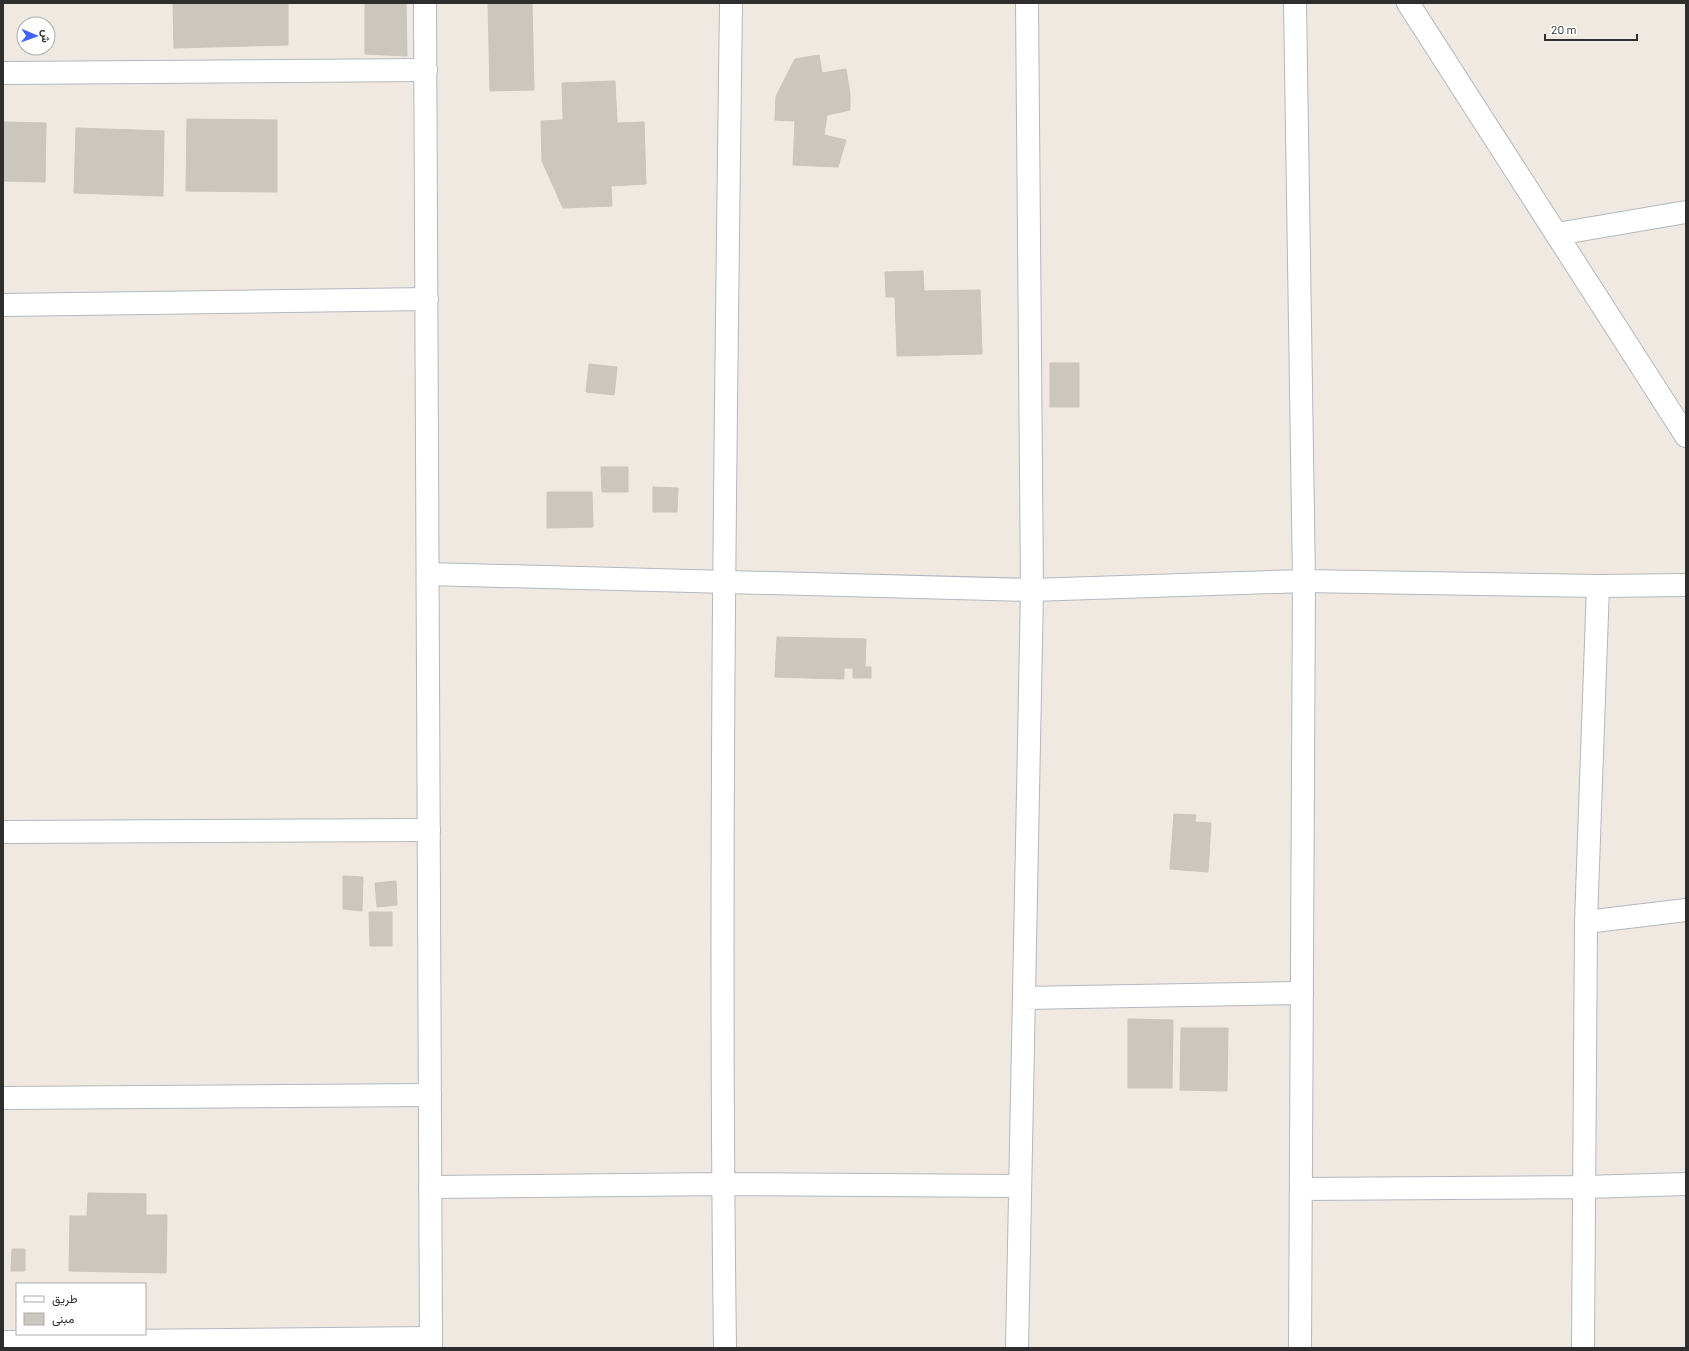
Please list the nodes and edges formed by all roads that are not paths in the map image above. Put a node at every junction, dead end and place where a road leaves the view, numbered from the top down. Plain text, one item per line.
1 (425, 3) edge
2 (731, 3) edge
3 (1026, 3) edge
4 (1296, 3) edge
5 (1408, 3) edge
6 (426, 70) junction
7 (3, 73) edge
8 (1686, 212) edge
9 (1557, 234) junction
10 (427, 299) junction
11 (3, 304) edge
12 (1686, 436) edge
13 (428, 574) junction
14 (1304, 581) junction
15 (723, 582) junction
16 (1686, 585) edge
17 (1598, 586) junction
18 (1032, 590) junction
19 (429, 830) junction
20 (3, 832) edge
21 (1686, 910) edge
22 (1586, 922) junction
23 (1302, 993) junction
24 (1024, 998) junction
25 (430, 1095) junction
26 (3, 1098) edge
27 (723, 1184) junction
28 (1686, 1184) edge
29 (1019, 1186) junction
30 (430, 1187) junction
31 (1584, 1187) junction
32 (1301, 1189) junction
33 (3, 1342) edge
34 (431, 1343) edge
35 (725, 1348) edge
36 (1017, 1348) edge
37 (1300, 1348) edge
38 (1583, 1348) edge

1 - 6 street
2 - 15 street
3 - 18 street
4 - 14 street
5 - 9 street
6 - 7 street
6 - 10 street
8 - 9 street
9 - 12 street
10 - 11 street
10 - 13 street
13 - 15 street
13 - 19 street
14 - 17 street
14 - 18 street
14 - 23 street
15 - 18 street
15 - 27 street
16 - 17 street
17 - 22 street
18 - 24 street
19 - 20 street
19 - 25 street
21 - 22 street
22 - 31 street
23 - 24 street
23 - 32 street
24 - 29 street
25 - 26 street
25 - 30 street
27 - 29 street
27 - 30 street
27 - 35 street
28 - 31 street
29 - 36 street
30 - 34 street
31 - 32 street
31 - 38 street
32 - 37 street
33 - 34 street

